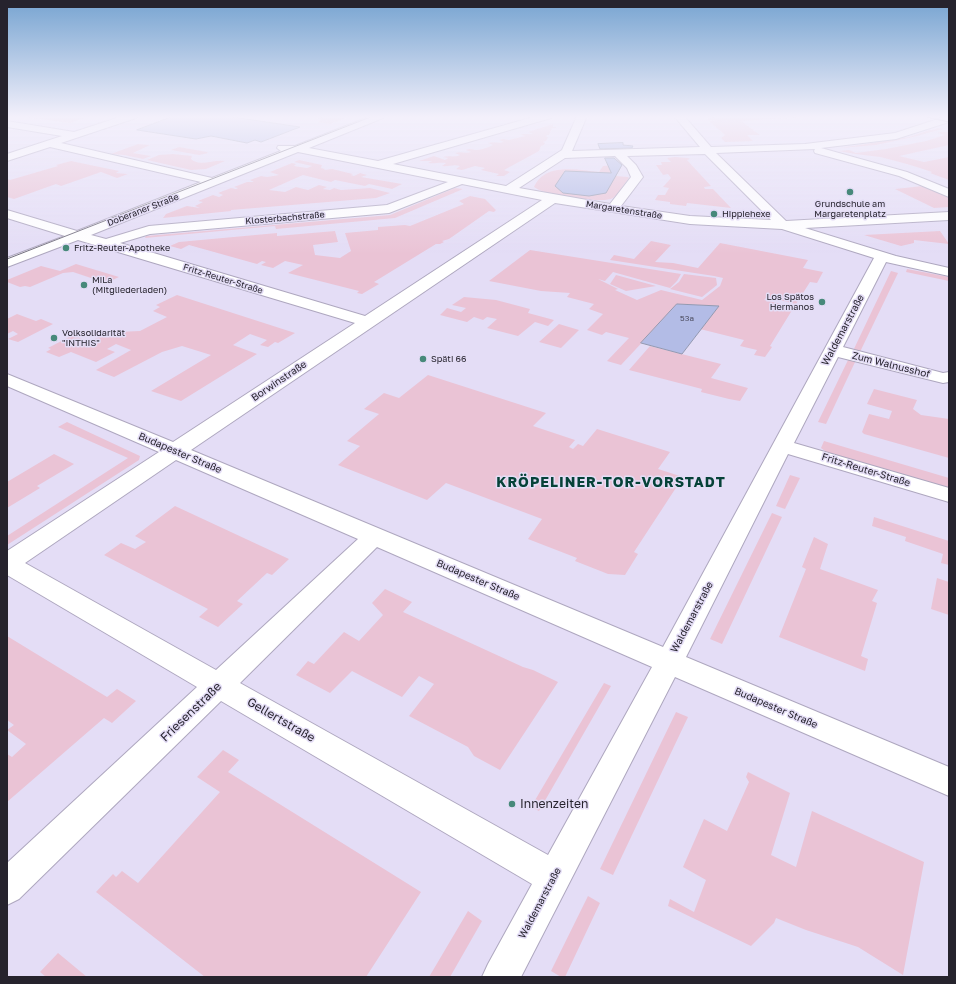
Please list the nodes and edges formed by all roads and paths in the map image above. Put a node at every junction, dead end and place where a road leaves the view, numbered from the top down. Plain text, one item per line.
1 (128, 162) edge
2 (246, 162) edge
3 (266, 162) edge
4 (367, 162) edge
5 (385, 162) edge
6 (553, 162) edge
7 (627, 162) edge
8 (720, 162) edge
9 (859, 162) edge
10 (378, 164) junction
11 (202, 179) junction
12 (460, 181) junction
13 (215, 182) junction
14 (508, 190) junction
15 (949, 193) edge
16 (552, 199) junction
17 (613, 208) junction
18 (7, 214) edge
19 (949, 216) edge
20 (783, 225) junction
21 (71, 234) junction
22 (106, 244) junction
23 (7, 254) edge
24 (882, 256) junction
25 (7, 263) edge
26 (949, 272) edge
27 (368, 322) junction
28 (832, 350) junction
29 (949, 377) edge
30 (7, 379) edge
31 (782, 446) junction
32 (175, 451) junction
33 (949, 495) edge
34 (375, 536) junction
35 (7, 563) edge
36 (669, 662) junction
37 (219, 685) junction
38 (949, 782) edge
39 (554, 877) junction
40 (7, 887) edge
41 (501, 977) edge

1 - 11 street
2 - 11 street, Doberaner Straße
3 - 13 street, Doberaner Straße
4 - 10 street, Margaretenstraße
5 - 10 street
6 - 14 street
7 - 17 street
8 - 20 street
9 - 15 street
10 - 12 street, Margaretenstraße
11 - 13 street
11 - 21 street, Doberaner Straße
12 - 14 street, Margaretenstraße
12 - 22 street, Klosterbachstraße
13 - 21 street, Doberaner Straße
14 - 16 street, Margaretenstraße
16 - 17 street, Margaretenstraße
16 - 27 street, Borwinstraße
17 - 20 street, Margaretenstraße
18 - 21 street, Fritz-Reuter-Straße
19 - 20 street
20 - 24 street, Margaretenstraße
21 - 22 street, Fritz-Reuter-Straße
21 - 23 street, Doberaner Straße
21 - 25 street, Doberaner Straße
22 - 27 street, Fritz-Reuter-Straße
24 - 26 street, Margaretenstraße
24 - 28 street, Waldemarstraße
27 - 32 street, Borwinstraße
28 - 29 street, Zum Walnusshof
28 - 31 street, Waldemarstraße
30 - 32 street, Budapester Straße
31 - 33 street, Fritz-Reuter-Straße
31 - 36 street, Waldemarstraße
32 - 34 street, Budapester Straße
32 - 35 street, Borwinstraße
34 - 36 street, Budapester Straße
34 - 37 street, Friesenstraße
35 - 37 street, Gellertstraße
36 - 38 street, Budapester Straße
36 - 39 street, Waldemarstraße
37 - 39 street, Gellertstraße
37 - 40 street, Friesenstraße
39 - 41 street, Waldemarstraße

